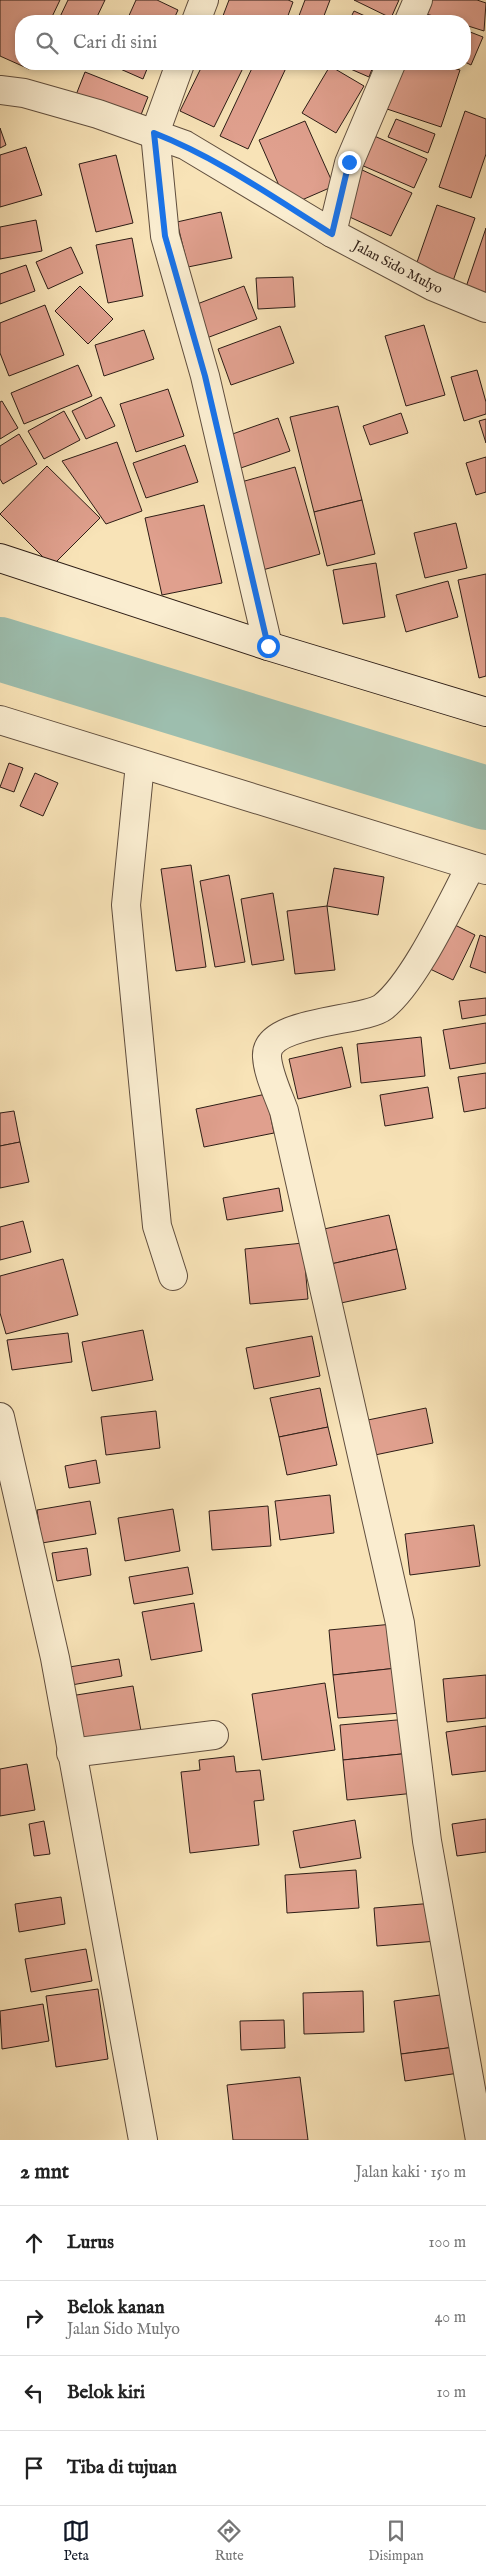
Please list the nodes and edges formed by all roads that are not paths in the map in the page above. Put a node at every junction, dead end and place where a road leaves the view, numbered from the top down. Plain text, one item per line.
1 (204, 0) edge
2 (418, 0) edge
3 (198, 15) edge
4 (412, 15) edge
5 (178, 70) edge
6 (388, 70) edge
7 (0, 90) edge
8 (154, 133) junction
9 (332, 234) junction
10 (486, 308) edge
11 (0, 558) edge
12 (268, 646) junction
13 (486, 712) edge
14 (0, 720) edge
15 (140, 764) junction
16 (479, 868) edge
17 (173, 1276) dead end
18 (0, 1417) edge
19 (214, 1735) dead end
20 (71, 1752) junction
21 (143, 2140) edge
22 (480, 2140) edge

1 - 3 street
2 - 4 street
5 - 8 street
6 - 9 street
7 - 8 street, Jalan Sido Mulyo
8 - 9 street, Jalan Sido Mulyo
8 - 12 street
9 - 10 street, Jalan Sido Mulyo
11 - 12 street
12 - 13 street
14 - 15 street
15 - 16 street
15 - 17 street
16 - 22 street
18 - 20 street
19 - 20 street
20 - 21 street

